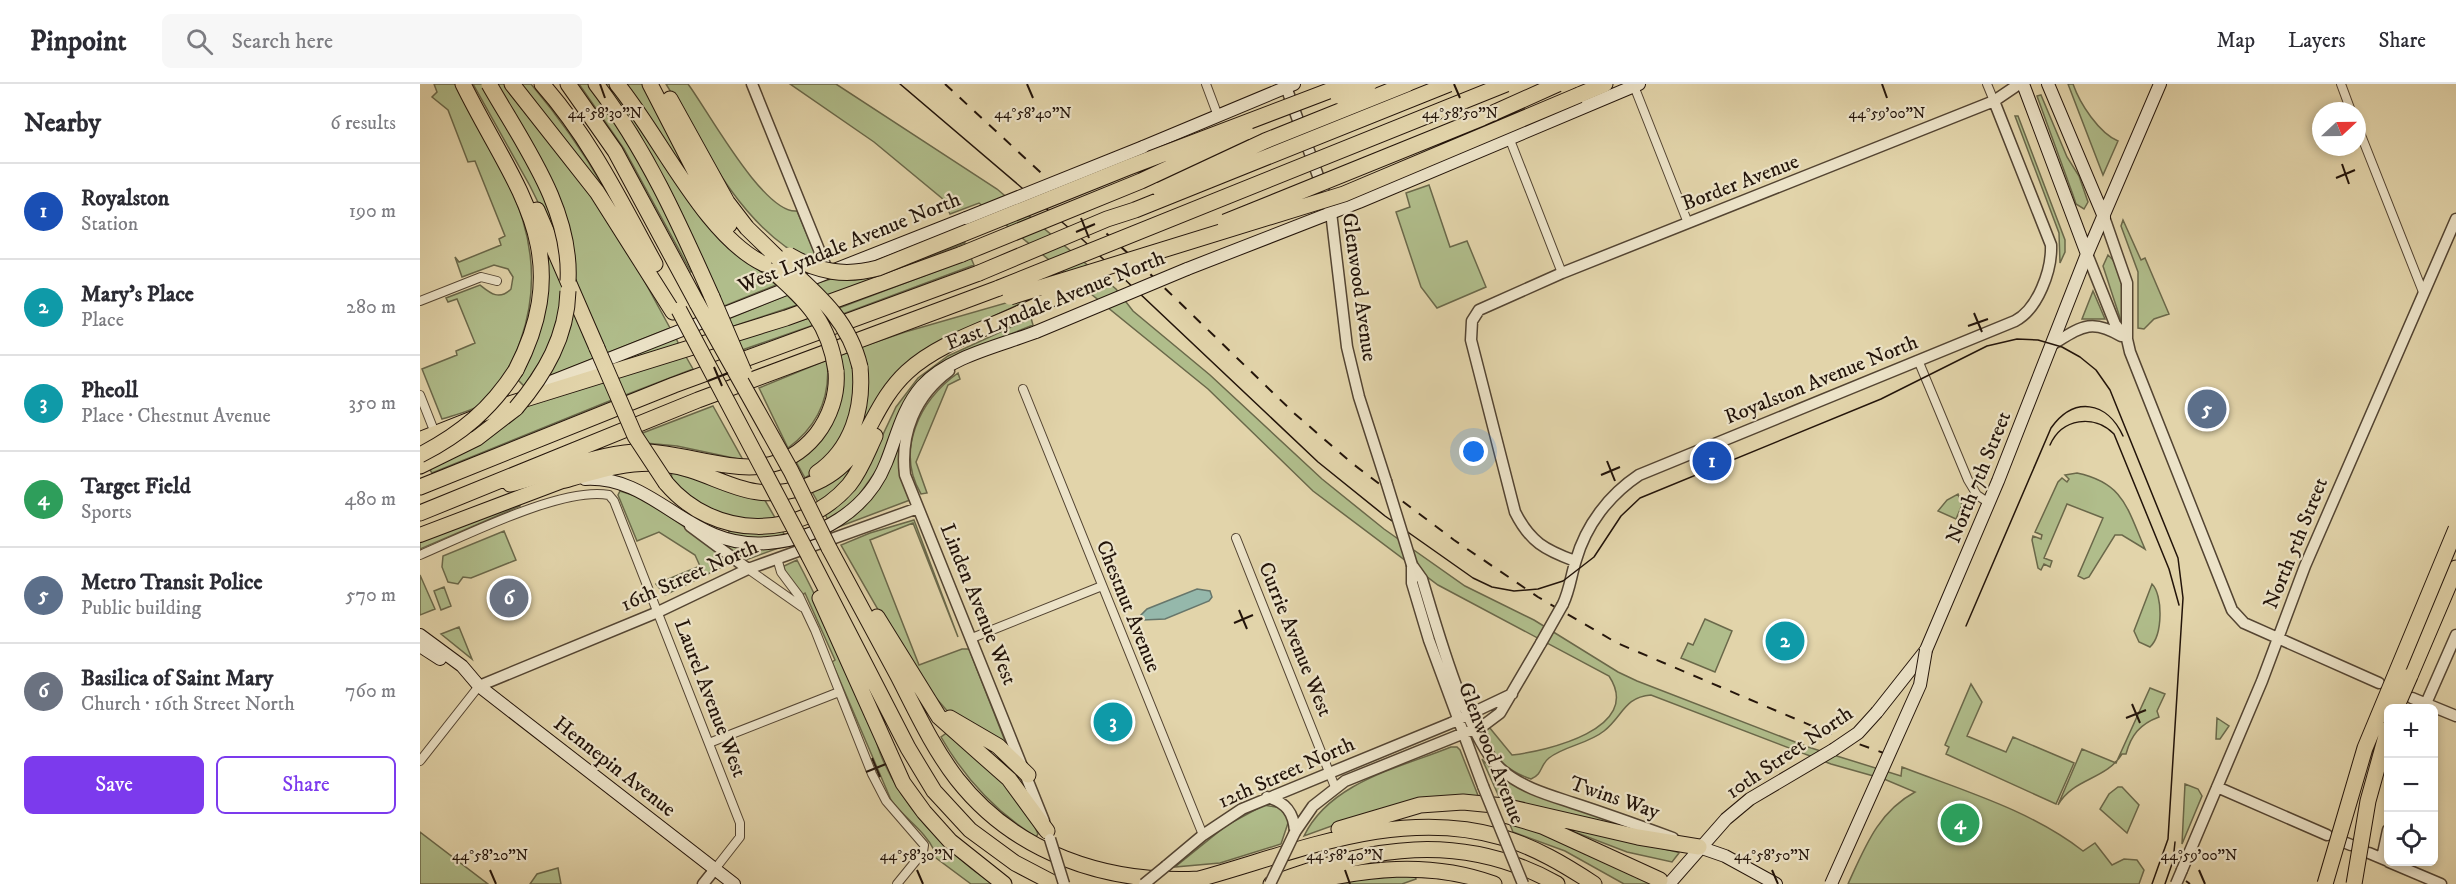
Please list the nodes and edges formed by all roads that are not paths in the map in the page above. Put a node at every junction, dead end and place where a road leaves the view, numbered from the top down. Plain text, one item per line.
1 (463, 84) edge
2 (468, 84) edge
3 (489, 84) edge
4 (512, 84) edge
5 (542, 84) edge
6 (568, 84) edge
7 (616, 84) edge
8 (650, 84) edge
9 (661, 84) edge
10 (752, 84) edge
11 (1206, 84) edge
12 (1347, 84) edge
13 (1369, 84) edge
14 (1407, 84) edge
15 (1449, 84) edge
16 (1506, 84) edge
17 (1558, 84) edge
18 (1605, 84) edge
19 (1987, 84) edge
20 (2021, 84) edge
21 (2048, 84) edge
22 (2160, 84) edge
23 (2340, 84) edge
24 (1288, 85) edge
25 (1637, 85) edge
26 (600, 89) edge
27 (1994, 101) junction
28 (2347, 102) edge
29 (1218, 116) junction
30 (1510, 140) junction
31 (2366, 148) edge
32 (1331, 212) junction
33 (535, 215) junction
34 (2104, 217) junction
35 (1107, 219) junction
36 (2456, 219) edge
37 (1688, 223) junction
38 (2087, 254) junction
39 (777, 263) junction
40 (828, 272) junction
41 (1562, 273) junction
42 (497, 281) dead end
43 (1005, 292) junction
44 (2423, 292) junction
45 (420, 301) edge
46 (676, 311) junction
47 (2127, 339) junction
48 (2053, 344) junction
49 (927, 358) junction
50 (969, 358) junction
51 (1918, 360) junction
52 (1023, 389) dead end
53 (420, 395) edge
54 (506, 405) junction
55 (435, 433) junction
56 (771, 435) junction
57 (420, 439) edge
58 (420, 455) edge
59 (420, 466) edge
60 (565, 480) junction
61 (420, 487) edge
62 (783, 492) junction
63 (466, 495) junction
64 (1989, 502) junction
65 (918, 508) junction
66 (420, 513) edge
67 (681, 519) junction
68 (2456, 529) edge
69 (420, 535) edge
70 (1236, 538) dead end
71 (833, 546) junction
72 (420, 555) edge
73 (809, 556) junction
74 (777, 558) junction
75 (1575, 561) junction
76 (2456, 568) edge
77 (748, 569) junction
78 (1102, 586) junction
79 (803, 608) junction
80 (658, 612) junction
81 (420, 635) edge
82 (2456, 635) edge
83 (972, 638) junction
84 (2277, 638) junction
85 (420, 646) edge
86 (1926, 650) junction
87 (475, 683) junction
88 (916, 683) junction
89 (2379, 683) dead end
90 (839, 692) junction
91 (1512, 694) junction
92 (2412, 698) dead end
93 (2398, 704) edge
94 (2422, 704) edge
95 (2426, 704) edge
96 (2438, 710) edge
97 (2456, 716) edge
98 (1463, 717) junction
99 (1468, 731) junction
100 (709, 743) junction
101 (2384, 743) edge
102 (420, 761) edge
103 (1329, 772) junction
104 (1028, 775) junction
105 (1335, 787) junction
106 (2217, 787) junction
107 (1267, 797) junction
108 (2347, 808) junction
109 (1365, 821) junction
110 (1295, 832) junction
111 (1049, 835) junction
112 (1203, 835) junction
113 (2327, 835) dead end
114 (1535, 850) junction
115 (1695, 852) junction
116 (2369, 853) dead end
117 (2384, 859) edge
118 (1255, 863) junction
119 (2400, 866) edge
120 (715, 869) junction
121 (1665, 882) edge
122 (1489, 883) edge
123 (703, 884) edge
124 (734, 884) edge
125 (897, 884) edge
126 (1004, 884) edge
127 (1055, 884) edge
128 (1064, 884) edge
129 (1144, 884) edge
130 (1270, 884) edge
131 (1299, 884) edge
132 (1523, 884) edge
133 (1557, 884) edge
134 (1594, 884) edge
135 (1608, 884) edge
136 (1776, 884) edge
137 (1831, 884) edge
138 (2176, 884) edge
139 (2325, 884) edge
140 (2331, 884) edge
141 (2354, 884) edge
142 (2441, 884) edge

1 - 33 highway
2 - 33 highway
3 - 59 highway, bridge
4 - 46 highway
5 - 46 highway
6 - 56 highway, bridge
7 - 39 highway
8 - 39 highway
9 - 39 highway
10 - 40 street
11 - 29 street
12 - 39 highway, bridge
13 - 54 highway, bridge
14 - 35 highway, bridge
15 - 35 highway, bridge
16 - 43 highway, bridge
17 - 49 highway, bridge
18 - 43 highway, bridge
19 - 27 street, Royalston Avenue North
20 - 27 street, Border Avenue
20 - 38 main road
21 - 34 main road
22 - 34 main road, North 7th Street
23 - 28 street
24 - 29 main road, West Lyndale Avenue North
24 - 32 street, Glenwood Avenue
25 - 30 main road, East Lyndale Avenue North
25 - 37 street
26 - 56 highway, bridge
27 - 37 street, Border Avenue
27 - 51 street, Royalston Avenue North
29 - 40 main road, West Lyndale Avenue North, bridge
30 - 32 main road, East Lyndale Avenue North
30 - 41 street
31 - 44 street
32 - 50 main road, East Lyndale Avenue North, bridge
32 - 98 street, Glenwood Avenue, bridge
33 - 49 highway, bridge
33 - 58 highway, bridge
34 - 38 main road, North 7th Street
34 - 47 street
35 - 61 highway, bridge
36 - 44 street, North 5th Street
37 - 41 street, Border Avenue
38 - 47 street
38 - 48 main road, North 7th Street
39 - 62 highway, bridge
39 - 63 highway, bridge
40 - 54 main road, West Lyndale Avenue North
41 - 75 street, Border Avenue
42 - 45 street
43 - 63 highway
44 - 84 street, North 5th Street
46 - 73 highway, bridge
47 - 48 street
47 - 84 street
48 - 64 main road, North 7th Street
49 - 62 highway
50 - 65 street, Linden Avenue West
50 - 67 main road, East Lyndale Avenue North
51 - 64 street
51 - 75 street, Royalston Avenue North
52 - 78 street, Chestnut Avenue
53 - 55 street
54 - 55 main road, West Lyndale Avenue North
55 - 57 main road, West Lyndale Avenue North
56 - 71 highway, bridge
60 - 62 highway
60 - 67 main road, East Lyndale Avenue North
60 - 69 main road, East Lyndale Avenue North
63 - 66 highway
64 - 86 main road, North 7th Street
65 - 74 street, 16th Street North
65 - 83 street, Linden Avenue West
67 - 77 street
68 - 108 highway, bridge
70 - 103 street, Currie Avenue West
71 - 88 highway
71 - 118 highway
72 - 80 street, Laurel Avenue West
73 - 126 highway
73 - 127 highway
74 - 77 street, 16th Street North
74 - 79 street
75 - 91 street, Royalston Avenue North, bridge
76 - 93 highway, bridge
77 - 79 street
77 - 80 street, 16th Street North
78 - 83 street
78 - 112 street, Chestnut Avenue
79 - 90 street
80 - 87 street, 16th Street North
80 - 100 street, Laurel Avenue West
81 - 87 main road, Hennepin Avenue
82 - 95 street
83 - 104 street, Linden Avenue West
84 - 89 street
84 - 106 street, North 5th Street
85 - 87 main road, Hennepin Avenue
86 - 115 main road, 10th Street North, bridge
86 - 137 main road, North 7th Street, bridge
87 - 102 street
87 - 120 main road, Hennepin Avenue
88 - 104 highway
88 - 111 highway
90 - 100 street
90 - 125 street
91 - 98 street
91 - 99 street, Royalston Avenue North
92 - 94 street
96 - 97 street
98 - 99 street, Twins Way
98 - 103 street, 12th Street North
99 - 105 street, 12th Street North
99 - 115 street, Twins Way
99 - 132 street, Glenwood Avenue, bridge
100 - 120 street, Laurel Avenue West
101 - 141 highway, bridge
103 - 105 street, Currie Avenue West
103 - 107 street, 12th Street North
104 - 111 street, Linden Avenue West
105 - 110 street, 12th Street North
106 - 113 street
106 - 138 street, North 5th Street, bridge
107 - 110 street
107 - 112 street, 12th Street North
108 - 139 highway, bridge
108 - 140 highway, bridge
109 - 115 highway
109 - 118 highway
109 - 121 highway
110 - 130 street, 12th Street North, bridge
111 - 128 street, Linden Avenue West, bridge
112 - 129 street, 12th Street North, bridge
114 - 118 highway
114 - 134 highway
114 - 135 highway
115 - 121 main road, 10th Street North
115 - 136 main road, Twins Way
116 - 117 street
119 - 142 street
120 - 123 street
120 - 124 main road, Hennepin Avenue
122 - 131 highway
130 - 133 highway

